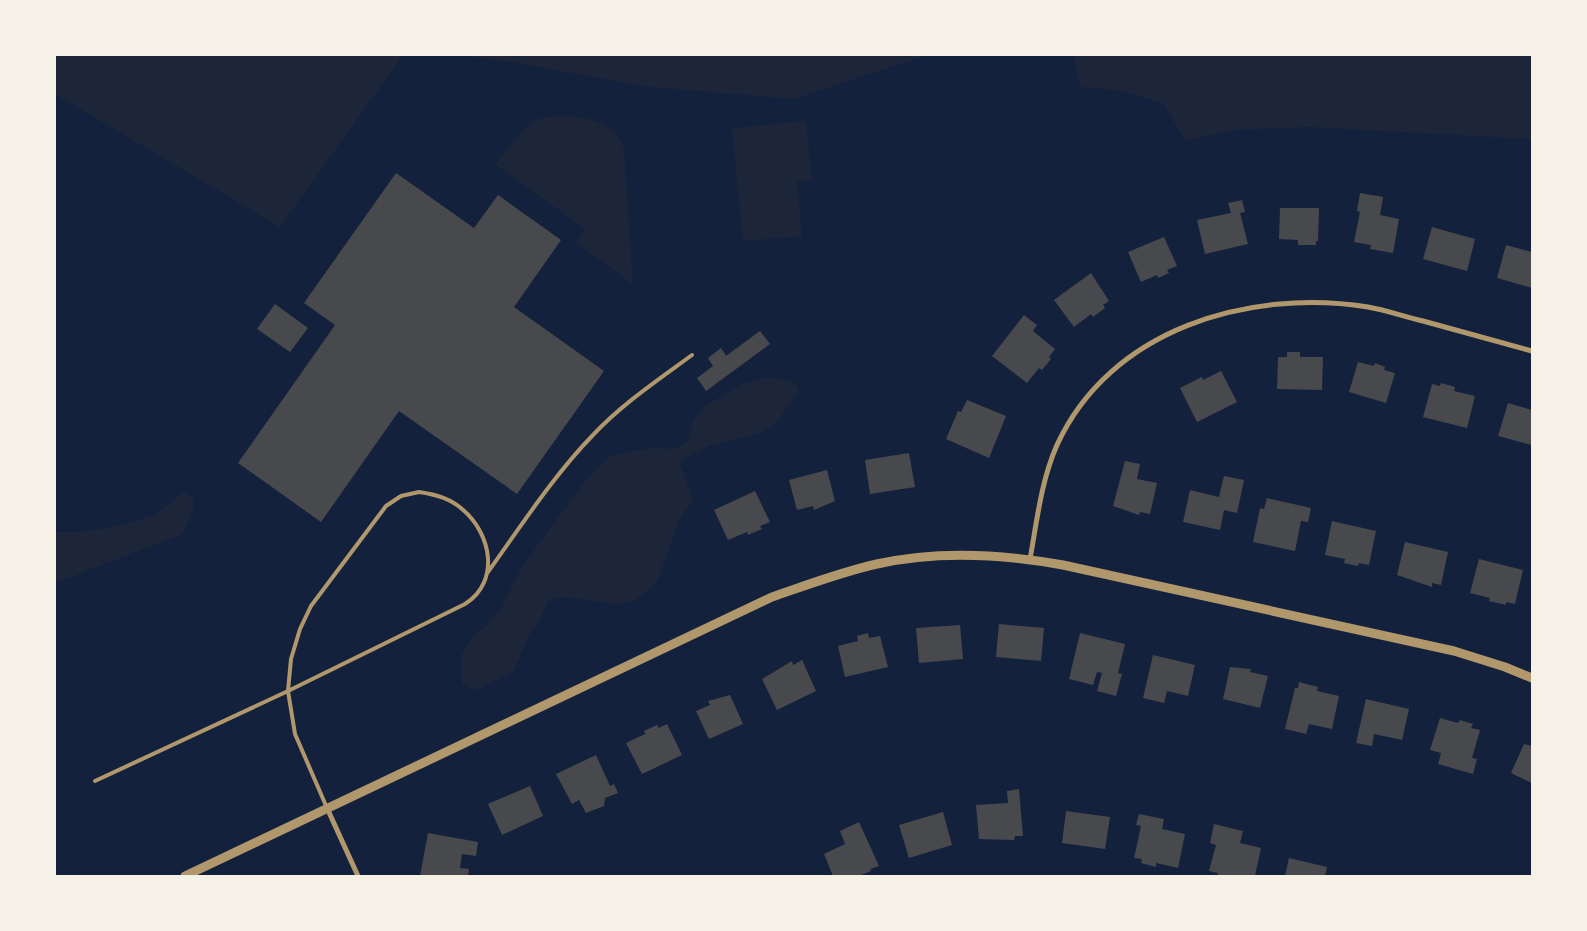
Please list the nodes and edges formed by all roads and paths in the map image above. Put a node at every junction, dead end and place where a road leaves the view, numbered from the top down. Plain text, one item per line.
1 (1532, 351) edge
2 (692, 355) dead end
3 (1030, 559) junction
4 (488, 572) junction
5 (1532, 678) edge
6 (288, 690) junction
7 (95, 781) dead end
8 (327, 808) junction
9 (185, 876) edge
10 (358, 876) edge

1 - 3 street
2 - 4 lane
3 - 5 street
3 - 8 street
4 - 6 lane
4 - 6 lane
6 - 7 lane
6 - 8 lane
8 - 9 street
8 - 10 street

